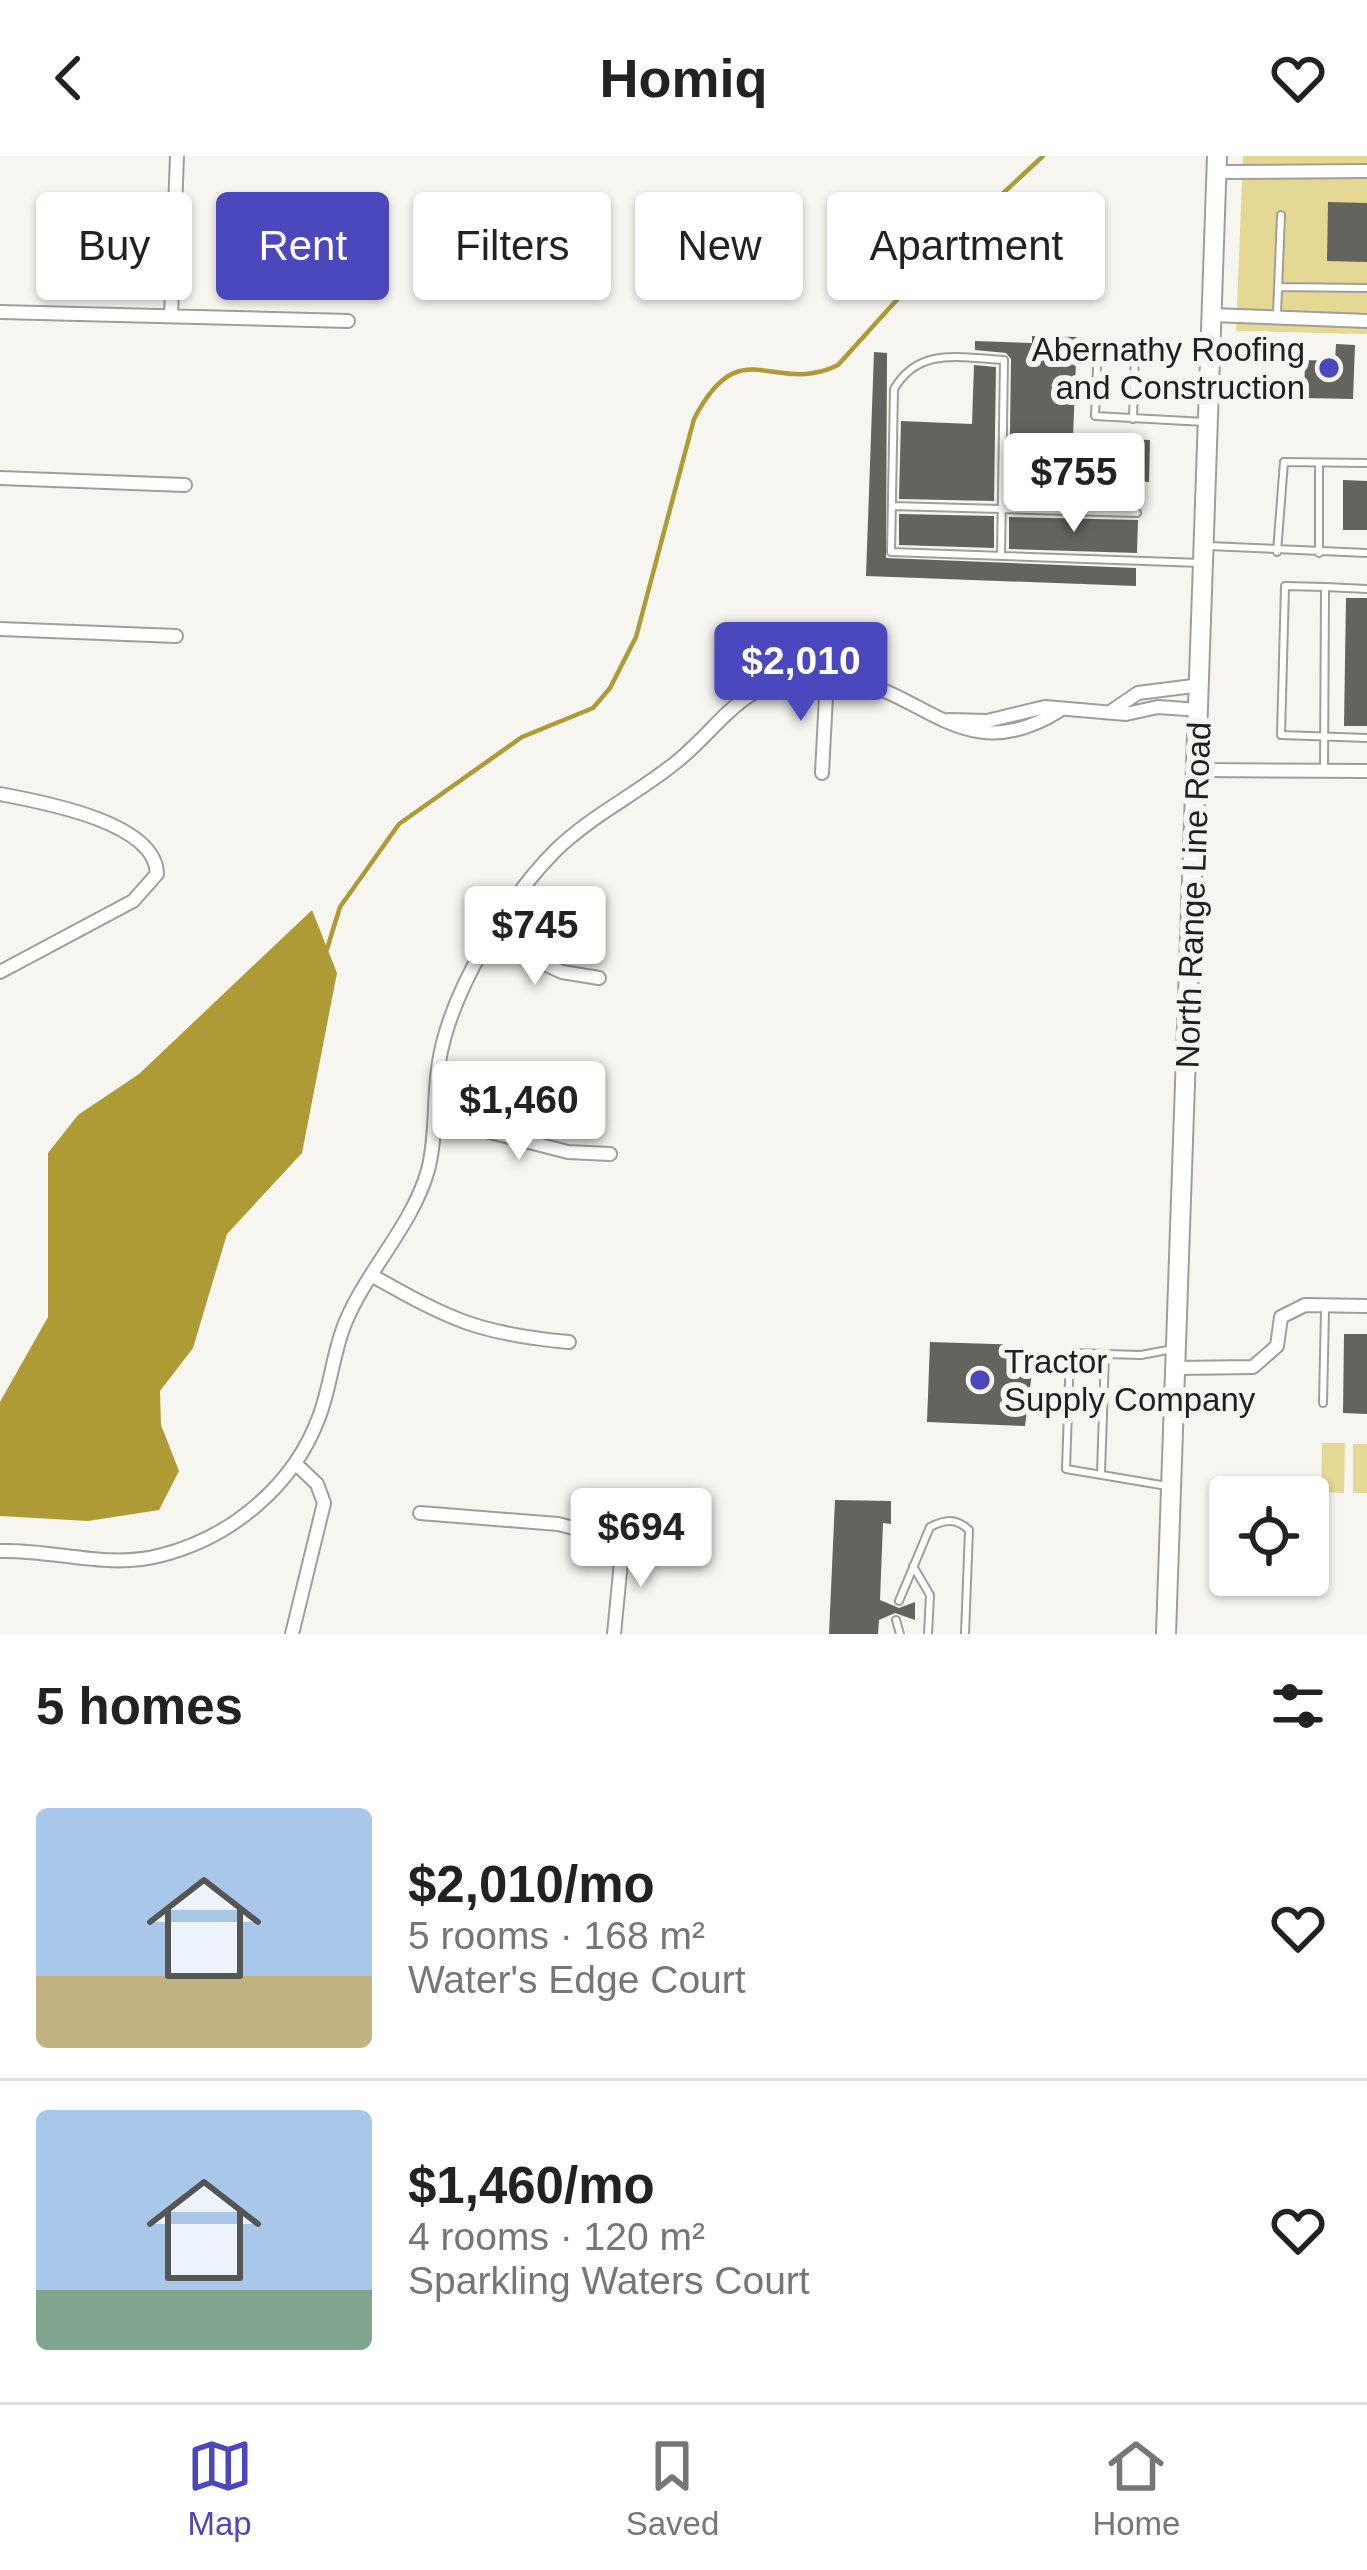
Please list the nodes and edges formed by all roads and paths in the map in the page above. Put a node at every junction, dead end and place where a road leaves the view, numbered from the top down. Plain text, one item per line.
1 (177, 156) edge
2 (1217, 164) edge
3 (1367, 171) edge
4 (1281, 215) dead end
5 (1279, 287) junction
6 (1367, 288) edge
7 (0, 312) edge
8 (1212, 315) junction
9 (171, 316) junction
10 (1277, 318) junction
11 (348, 321) dead end
12 (1367, 321) edge
13 (1132, 418) junction
14 (1209, 422) junction
15 (1319, 463) junction
16 (1367, 463) edge
17 (0, 478) edge
18 (185, 485) dead end
19 (892, 506) junction
20 (1002, 511) junction
21 (1137, 513) dead end
22 (1277, 552) junction
23 (1319, 553) junction
24 (1367, 553) edge
25 (1205, 555) junction
26 (1001, 556) junction
27 (1325, 587) junction
28 (1367, 589) edge
29 (0, 628) edge
30 (176, 636) dead end
31 (827, 677) junction
32 (1201, 685) junction
33 (1113, 710) junction
34 (1200, 710) junction
35 (1322, 737) junction
36 (1367, 738) edge
37 (1197, 770) junction
38 (1324, 770) junction
39 (1367, 771) edge
40 (822, 773) dead end
41 (0, 794) edge
42 (492, 940) junction
43 (0, 972) edge
44 (598, 978) dead end
45 (435, 1118) junction
46 (610, 1154) dead end
47 (371, 1275) junction
48 (1325, 1305) junction
49 (1367, 1306) edge
50 (569, 1342) dead end
51 (1106, 1354) junction
52 (1176, 1358) junction
53 (1323, 1403) dead end
54 (297, 1466) junction
55 (1101, 1473) junction
56 (1172, 1488) junction
57 (420, 1513) dead end
58 (0, 1551) edge
59 (912, 1562) junction
60 (899, 1601) dead end
61 (896, 1620) dead end
62 (292, 1634) edge
63 (614, 1634) edge
64 (900, 1634) edge
65 (928, 1634) edge
66 (965, 1634) edge
67 (1166, 1634) edge

1 - 9 street
2 - 3 street
2 - 8 main road, North Range Line Road
4 - 5 lane
5 - 6 lane
5 - 10 lane
7 - 9 street
8 - 10 street
8 - 14 main road, North Range Line Road
9 - 11 street
10 - 12 street
13 - 13 lane
13 - 14 lane
14 - 25 main road, North Range Line Road
15 - 16 lane
15 - 22 lane
15 - 23 lane
17 - 18 street
19 - 20 lane
19 - 20 lane
19 - 26 lane
20 - 21 lane
20 - 26 lane
22 - 23 lane
22 - 25 lane
23 - 24 lane
25 - 26 lane
25 - 32 main road, North Range Line Road
27 - 28 lane
27 - 35 lane
27 - 35 lane
29 - 30 street
31 - 33 street
31 - 40 street
31 - 42 street
32 - 33 street
32 - 34 main road, North Range Line Road
33 - 34 street
34 - 37 main road, North Range Line Road
35 - 36 lane
35 - 38 lane
37 - 38 street
37 - 52 main road, North Range Line Road
38 - 39 street
41 - 43 street
42 - 44 street
42 - 45 street
45 - 46 street
45 - 47 street
47 - 50 street
47 - 54 street
48 - 49 street
48 - 52 street
48 - 53 lane
51 - 52 lane
51 - 55 lane
51 - 55 lane
52 - 56 main road, North Range Line Road
54 - 58 street
54 - 62 street
55 - 56 lane
56 - 67 main road, North Range Line Road
57 - 63 street
59 - 60 lane
59 - 65 lane
59 - 66 lane
61 - 64 lane

